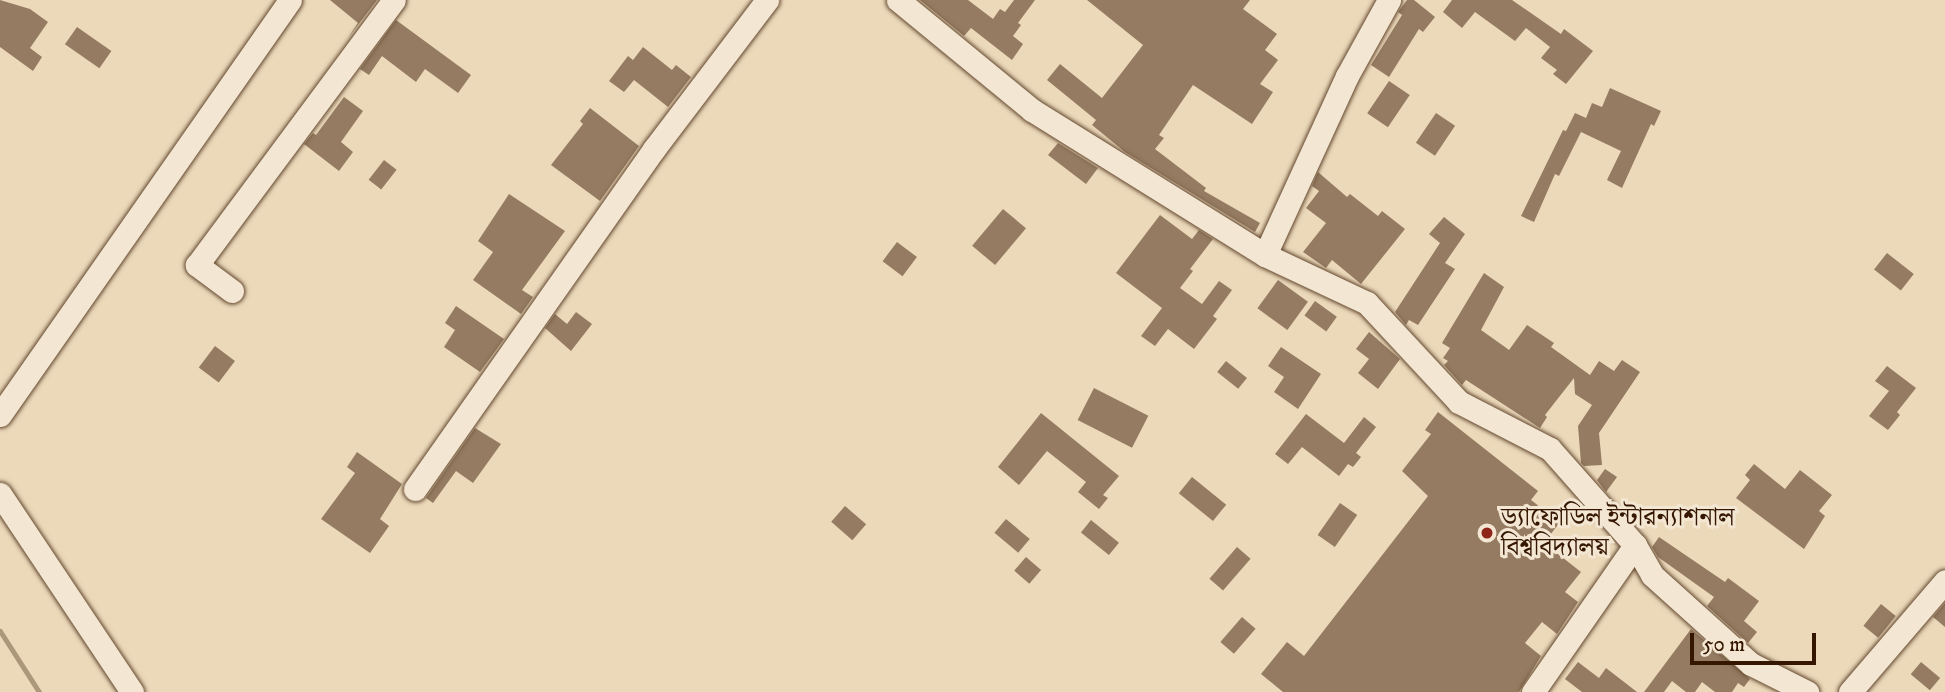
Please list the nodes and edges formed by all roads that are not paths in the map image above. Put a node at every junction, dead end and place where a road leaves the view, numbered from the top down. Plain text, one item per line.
1 (290, 0) edge
2 (394, 0) edge
3 (766, 0) edge
4 (898, 0) edge
5 (1389, 0) edge
6 (1265, 255) junction
7 (232, 291) dead end
8 (0, 415) edge
9 (415, 489) dead end
10 (0, 494) edge
11 (1635, 545) junction
12 (1945, 581) edge
13 (132, 692) edge
14 (1533, 692) edge
15 (1807, 692) edge
16 (1850, 692) edge

1 - 8 street
2 - 7 street
3 - 9 street
4 - 6 street
5 - 6 street
6 - 11 street
10 - 13 street
11 - 14 street
11 - 15 street
12 - 16 street

